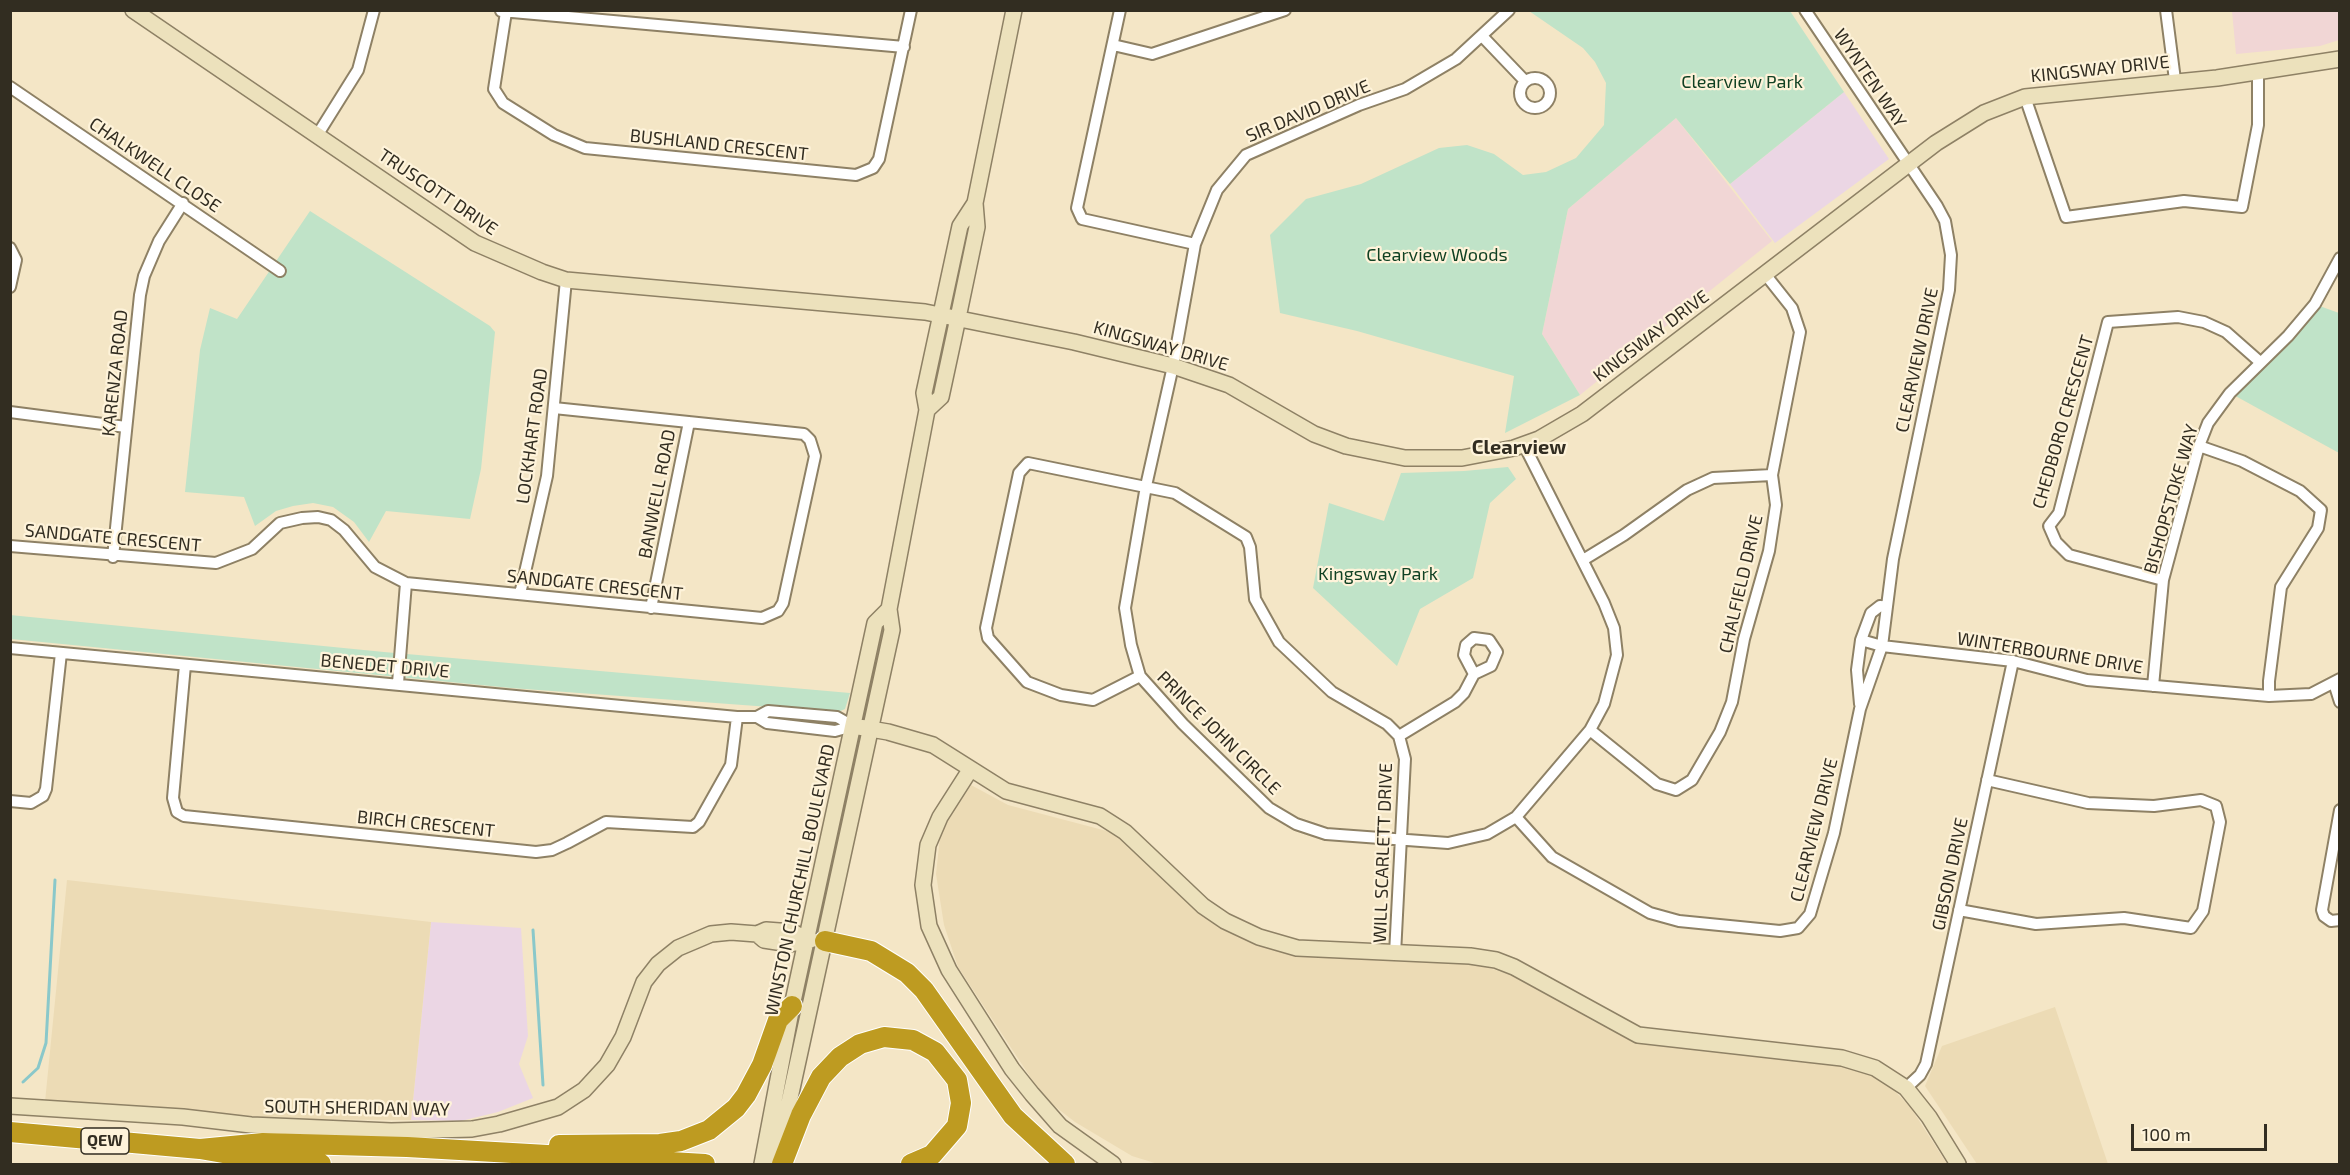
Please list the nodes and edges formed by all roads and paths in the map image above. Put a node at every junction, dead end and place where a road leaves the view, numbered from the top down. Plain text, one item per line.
1 (133, 10) edge
2 (374, 10) edge
3 (911, 10) edge
4 (1014, 10) edge
5 (1120, 10) edge
6 (1285, 10) edge
7 (1509, 10) edge
8 (1805, 10) edge
9 (2166, 10) edge
10 (503, 11) edge
11 (1482, 36) junction
12 (1113, 45) junction
13 (904, 47) junction
14 (2340, 59) edge
15 (2258, 72) junction
16 (2175, 80) junction
17 (1525, 81) dead end
18 (10, 87) edge
19 (2025, 97) junction
20 (318, 134) junction
21 (1908, 165) junction
22 (183, 203) junction
23 (975, 203) junction
24 (1195, 244) junction
25 (10, 248) edge
26 (2340, 258) edge
27 (280, 271) dead end
28 (1765, 274) junction
29 (566, 280) junction
30 (10, 286) edge
31 (941, 315) junction
32 (958, 319) junction
33 (2260, 362) junction
34 (1173, 366) junction
35 (554, 408) junction
36 (927, 410) junction
37 (10, 412) edge
38 (689, 422) junction
39 (126, 427) junction
40 (1524, 445) junction
41 (2199, 446) junction
42 (1772, 475) junction
43 (1146, 486) junction
44 (10, 546) edge
45 (113, 557) junction
46 (1583, 560) junction
47 (2163, 580) junction
48 (406, 583) junction
49 (520, 594) junction
50 (1887, 607) junction
51 (651, 608) junction
52 (889, 609) junction
53 (1861, 640) junction
54 (1882, 646) junction
55 (10, 648) edge
56 (61, 653) junction
57 (2013, 661) junction
58 (185, 665) junction
59 (1474, 674) dead end
60 (1140, 676) junction
61 (2337, 681) edge
62 (398, 683) junction
63 (2153, 686) junction
64 (2269, 696) junction
65 (2340, 702) edge
66 (1860, 709) junction
67 (737, 717) junction
68 (853, 726) junction
69 (871, 729) junction
70 (1590, 730) junction
71 (1399, 736) junction
72 (970, 770) junction
73 (1987, 780) junction
74 (10, 801) edge
75 (2340, 810) edge
76 (1516, 817) junction
77 (1401, 840) junction
78 (1959, 910) junction
79 (2340, 920) edge
80 (816, 940) junction
81 (1395, 954) junction
82 (792, 1006) junction
83 (1906, 1088) junction
84 (10, 1106) edge
85 (10, 1132) edge
86 (779, 1142) junction
87 (407, 1147) junction
88 (200, 1149) junction
89 (321, 1164) edge
90 (705, 1164) edge
91 (762, 1164) edge
92 (775, 1164) edge
93 (782, 1164) edge
94 (911, 1164) edge
95 (1065, 1164) edge
96 (1113, 1164) edge
97 (1958, 1164) edge

1 - 20 street, TRUSCOTT DRIVE
2 - 20 street
3 - 13 street, BUSHLAND CRESCENT
4 - 23 street, WINSTON CHURCHILL BOULEVARD
5 - 12 street
6 - 12 street
7 - 11 street, SIR DAVID DRIVE
8 - 21 street, WYNTEN WAY
9 - 16 street
10 - 13 street
10 - 13 street, BUSHLAND CRESCENT
11 - 17 street
11 - 24 street, SIR DAVID DRIVE
12 - 24 street
14 - 15 street, KINGSWAY DRIVE
15 - 16 street, KINGSWAY DRIVE
15 - 19 street
16 - 19 street, KINGSWAY DRIVE
18 - 22 street, CHALKWELL CLOSE
19 - 21 street, KINGSWAY DRIVE
20 - 29 street, TRUSCOTT DRIVE
21 - 28 street, KINGSWAY DRIVE
21 - 50 street, CLEARVIEW DRIVE
22 - 27 street, CHALKWELL CLOSE
22 - 39 street, KARENZA ROAD
23 - 31 street, WINSTON CHURCHILL BOULEVARD
23 - 32 street, WINSTON CHURCHILL BOULEVARD
24 - 34 street, SIR DAVID DRIVE
25 - 30 street
26 - 33 street, BISHOPSTOKE WAY
28 - 40 street, KINGSWAY DRIVE
28 - 42 street, CHALFIELD DRIVE
29 - 31 street, TRUSCOTT DRIVE
29 - 35 street, LOCKHART ROAD
31 - 32 street, KINGSWAY DRIVE
31 - 36 street, WINSTON CHURCHILL BOULEVARD
32 - 34 street, KINGSWAY DRIVE
32 - 36 street, WINSTON CHURCHILL BOULEVARD
33 - 41 street, BISHOPSTOKE WAY
33 - 47 street, CHEDBORO CRESCENT
34 - 40 street, KINGSWAY DRIVE
34 - 43 street, PRINCE JOHN CIRCLE
35 - 38 street, SANDGATE CRESCENT
35 - 49 street, LOCKHART ROAD
36 - 52 street, WINSTON CHURCHILL BOULEVARD
37 - 39 street
38 - 51 street, BANWELL ROAD
38 - 51 street, SANDGATE CRESCENT
39 - 45 street, KARENZA ROAD
40 - 46 street, PRINCE JOHN CIRCLE
41 - 47 street, BISHOPSTOKE WAY
41 - 64 street
42 - 46 street
42 - 70 street, CHALFIELD DRIVE
43 - 60 street, PRINCE JOHN CIRCLE
43 - 60 street
43 - 71 street
44 - 45 street, SANDGATE CRESCENT
45 - 48 street, SANDGATE CRESCENT
46 - 70 street, PRINCE JOHN CIRCLE
47 - 63 street, BISHOPSTOKE WAY
48 - 49 street, SANDGATE CRESCENT
48 - 62 street
49 - 51 street, SANDGATE CRESCENT
50 - 53 street, CLEARVIEW DRIVE
50 - 54 street, CLEARVIEW DRIVE
52 - 68 street, WINSTON CHURCHILL BOULEVARD
52 - 69 street, WINSTON CHURCHILL BOULEVARD
53 - 54 street, WINTERBOURNE DRIVE
53 - 66 street, CLEARVIEW DRIVE
54 - 57 street, WINTERBOURNE DRIVE
54 - 66 street, CLEARVIEW DRIVE
55 - 56 street, BENEDET DRIVE
56 - 58 street, BENEDET DRIVE
56 - 74 street
57 - 63 street, WINTERBOURNE DRIVE
57 - 73 street, GIBSON DRIVE
58 - 62 street, BENEDET DRIVE
58 - 67 street, BIRCH CRESCENT
59 - 71 street
60 - 77 street, PRINCE JOHN CIRCLE
61 - 64 street, WINTERBOURNE DRIVE
61 - 65 street
62 - 67 street, BENEDET DRIVE
63 - 64 street, WINTERBOURNE DRIVE
66 - 76 street, CLEARVIEW DRIVE
67 - 68 street, BENEDET DRIVE
68 - 69 street
68 - 80 street, WINSTON CHURCHILL BOULEVARD
69 - 72 street
69 - 80 street, WINSTON CHURCHILL BOULEVARD
70 - 76 street, PRINCE JOHN CIRCLE
71 - 77 street, WILL SCARLETT DRIVE
72 - 81 street
72 - 96 street
73 - 78 street, GIBSON DRIVE
73 - 78 street
75 - 79 street
76 - 77 street, PRINCE JOHN CIRCLE
77 - 81 street, WILL SCARLETT DRIVE
78 - 83 street, GIBSON DRIVE
80 - 82 street, WINSTON CHURCHILL BOULEVARD
80 - 84 street, SOUTH SHERIDAN WAY
80 - 86 street, WINSTON CHURCHILL BOULEVARD
80 - 95 highway
81 - 83 street
82 - 86 street, WINSTON CHURCHILL BOULEVARD
82 - 87 highway
83 - 97 street
85 - 88 highway, QEW
86 - 91 street, WINSTON CHURCHILL BOULEVARD
86 - 92 street, WINSTON CHURCHILL BOULEVARD
86 - 93 highway
86 - 94 highway
87 - 88 highway
87 - 90 highway
88 - 89 highway, QEW

